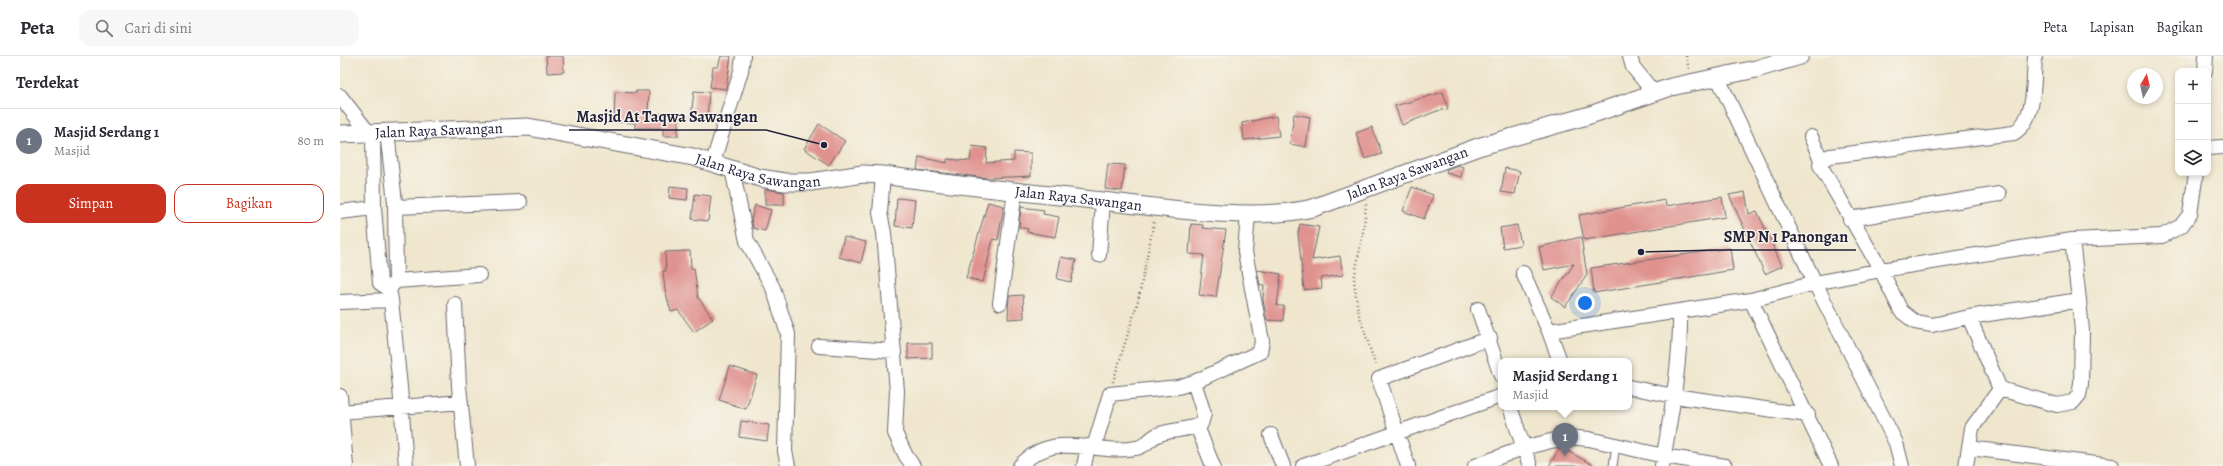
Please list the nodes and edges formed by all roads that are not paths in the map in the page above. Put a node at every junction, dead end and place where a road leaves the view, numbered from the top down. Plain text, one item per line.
1 (743, 56) edge
2 (1800, 56) edge
3 (2035, 56) edge
4 (2206, 56) edge
5 (1630, 57) dead end
6 (2205, 68) edge
7 (1717, 76) junction
8 (1654, 93) junction
9 (340, 96) edge
10 (376, 132) junction
11 (340, 134) edge
12 (1811, 137) dead end
13 (2223, 147) edge
14 (2211, 148) edge
15 (1821, 160) junction
16 (712, 162) junction
17 (732, 169) junction
18 (883, 175) junction
19 (2196, 176) edge
20 (1015, 191) junction
21 (1999, 194) dead end
22 (1103, 201) junction
23 (520, 202) dead end
24 (395, 207) junction
25 (374, 208) junction
26 (340, 212) edge
27 (1248, 214) junction
28 (1850, 219) junction
29 (2072, 240) junction
30 (1099, 255) dead end
31 (1881, 270) junction
32 (1523, 273) dead end
33 (479, 275) dead end
34 (1815, 283) junction
35 (392, 290) junction
36 (1751, 300) junction
37 (2079, 300) junction
38 (340, 302) edge
39 (1000, 303) dead end
40 (455, 304) dead end
41 (1478, 309) dead end
42 (1680, 311) junction
43 (1969, 317) junction
44 (1550, 331) junction
45 (1490, 338) junction
46 (819, 346) dead end
47 (894, 351) junction
48 (1559, 358) edge
49 (1498, 366) edge
50 (1194, 382) junction
51 (1632, 387) edge
52 (2000, 389) junction
53 (340, 396) edge
54 (1674, 396) junction
55 (1498, 397) edge
56 (461, 402) junction
57 (401, 408) junction
58 (1511, 410) edge
59 (341, 412) edge
60 (1808, 416) junction
61 (1197, 426) junction
62 (1396, 434) junction
63 (1271, 435) dead end
64 (1616, 445) junction
65 (1091, 447) junction
66 (1523, 448) junction
67 (1968, 448) junction
68 (1663, 461) edge
69 (346, 466) edge
70 (406, 466) edge
71 (468, 466) edge
72 (788, 466) edge
73 (913, 466) edge
74 (1020, 466) edge
75 (1084, 466) edge
76 (1213, 466) edge
77 (1282, 466) edge
78 (1303, 466) edge
79 (1408, 466) edge
80 (1475, 466) edge
81 (1530, 466) edge
82 (1613, 466) edge
83 (1725, 466) edge
84 (1831, 466) edge
85 (1902, 466) edge
86 (1966, 466) edge
87 (2112, 466) edge

1 - 16 street
2 - 7 street, Jalan Raya Sawangan
3 - 15 street
4 - 6 street
5 - 8 street
7 - 8 street, Jalan Raya Sawangan
7 - 34 street
8 - 27 street, Jalan Raya Sawangan
9 - 10 street
10 - 11 street, Jalan Raya Sawangan
10 - 16 street, Jalan Raya Sawangan
10 - 24 street
10 - 25 street
12 - 15 street
13 - 14 street
15 - 28 street
16 - 17 street, Jalan Raya Sawangan
17 - 18 street, Jalan Raya Sawangan
17 - 72 street
18 - 20 street, Jalan Raya Sawangan
18 - 47 street
19 - 29 street
20 - 22 street, Jalan Raya Sawangan
20 - 39 street
21 - 28 street
22 - 27 street, Jalan Raya Sawangan
22 - 30 street
23 - 24 street
24 - 35 street
25 - 26 street
25 - 35 street
27 - 50 street
28 - 31 street
29 - 31 street
29 - 37 street
31 - 34 street
31 - 43 street
32 - 44 street
33 - 35 street
34 - 36 street
34 - 85 street
35 - 38 street
35 - 57 street
36 - 42 street
36 - 60 street
37 - 43 street
37 - 52 street
40 - 56 street
41 - 45 street
42 - 44 street
42 - 54 street
43 - 52 street
44 - 48 street
45 - 49 street
45 - 62 street
46 - 47 street
47 - 73 street
50 - 61 street
50 - 65 street
51 - 54 street
52 - 67 street
53 - 59 street
54 - 60 street
54 - 68 street
55 - 62 street
56 - 57 street
56 - 71 street
57 - 59 street
57 - 70 street
58 - 66 street
59 - 69 street
60 - 84 street
61 - 65 street
61 - 76 street
62 - 78 street
62 - 79 street
63 - 77 street
64 - 66 street
64 - 68 street
64 - 82 lane
65 - 74 street
65 - 75 street
66 - 80 street
66 - 81 street
67 - 86 street
67 - 87 street
68 - 83 street

